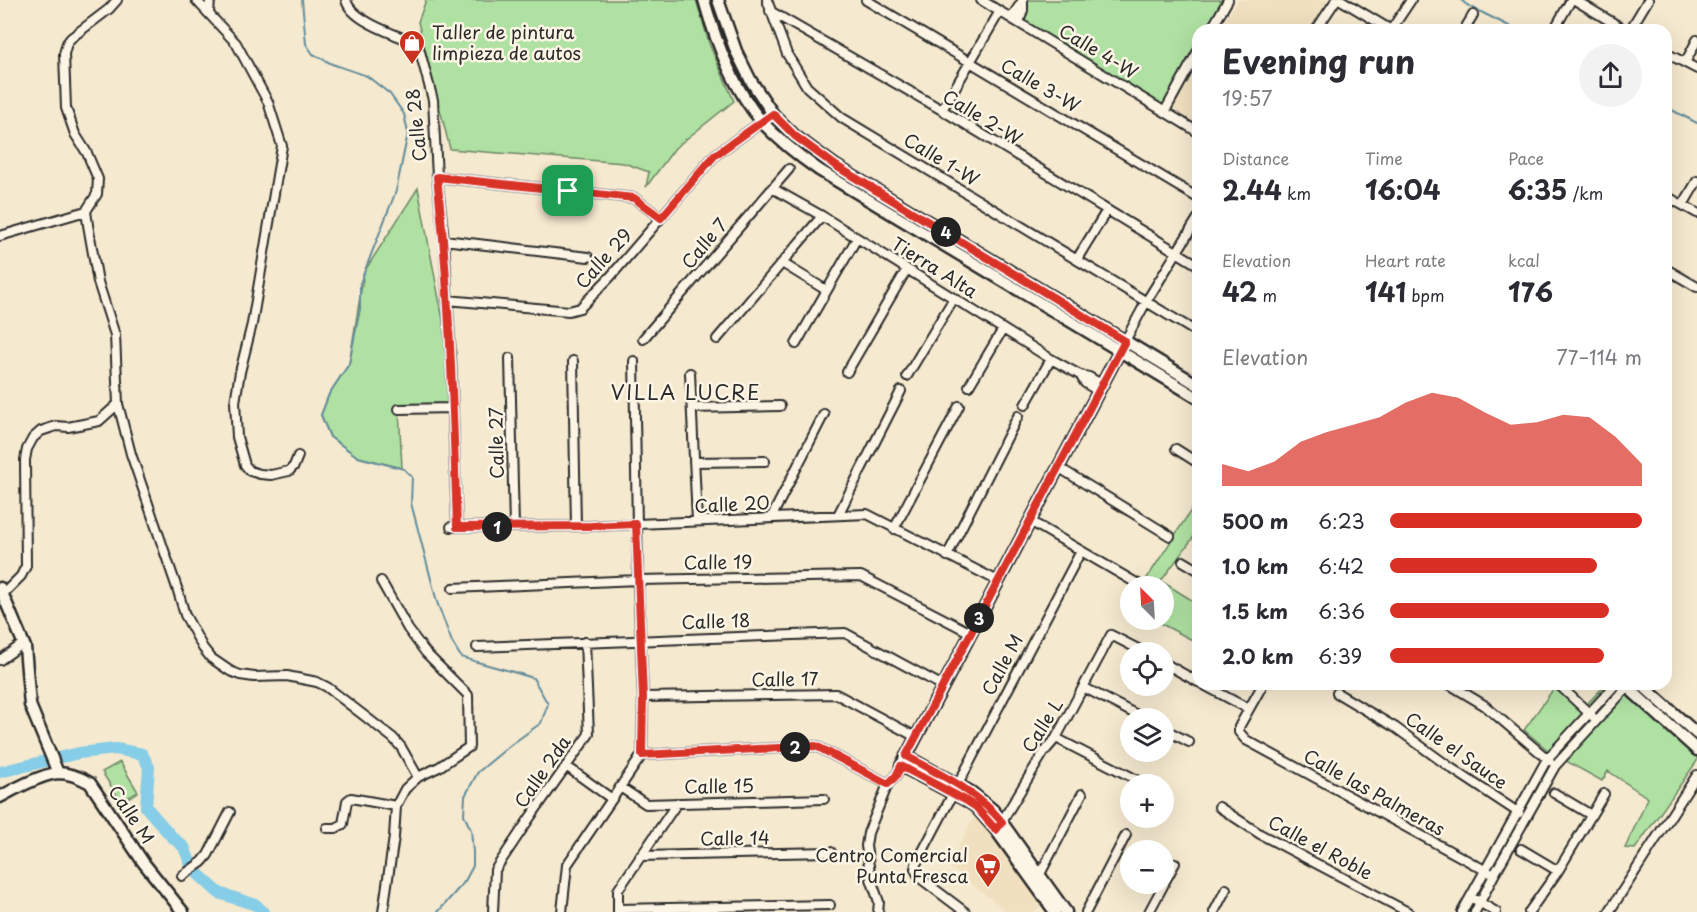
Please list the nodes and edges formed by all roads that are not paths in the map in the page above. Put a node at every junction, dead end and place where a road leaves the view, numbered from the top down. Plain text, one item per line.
1 (117, 0) edge
2 (196, 0) edge
3 (210, 0) edge
4 (346, 0) edge
5 (704, 0) edge
6 (718, 0) edge
7 (767, 0) edge
8 (866, 0) edge
9 (981, 0) edge
10 (1023, 0) edge
11 (1228, 0) edge
12 (1336, 0) edge
13 (1341, 0) edge
14 (1411, 0) edge
15 (1573, 0) edge
16 (1648, 0) edge
17 (770, 11) junction
18 (1000, 11) junction
19 (208, 13) junction
20 (1473, 15) dead end
21 (1011, 18) junction
22 (1019, 23) junction
23 (1214, 24) edge
24 (1320, 24) edge
25 (1381, 24) edge
26 (1395, 24) edge
27 (1468, 24) edge
28 (1558, 24) edge
29 (1615, 24) edge
30 (1634, 24) edge
31 (1697, 40) edge
32 (1672, 55) edge
33 (970, 62) junction
34 (1192, 62) edge
35 (1685, 63) junction
36 (1697, 69) edge
37 (942, 111) junction
38 (1165, 111) junction
39 (773, 114) junction
40 (761, 121) junction
41 (1192, 128) edge
42 (789, 169) dead end
43 (437, 177) junction
44 (1697, 181) edge
45 (772, 188) junction
46 (1192, 194) edge
47 (1672, 199) edge
48 (1683, 205) junction
49 (1107, 210) junction
50 (87, 211) junction
51 (1697, 213) edge
52 (822, 216) junction
53 (661, 218) junction
54 (1192, 228) edge
55 (0, 236) edge
56 (857, 238) junction
57 (444, 240) junction
58 (1177, 252) junction
59 (588, 257) dead end
60 (1077, 259) junction
61 (1192, 261) edge
62 (782, 263) junction
63 (907, 269) junction
64 (1672, 272) edge
65 (1697, 287) edge
66 (826, 290) junction
67 (954, 298) junction
68 (447, 300) junction
69 (1146, 302) junction
70 (1003, 329) junction
71 (1192, 329) edge
72 (643, 339) dead end
73 (717, 339) dead end
74 (796, 344) dead end
75 (1122, 345) junction
76 (510, 358) dead end
77 (1051, 358) junction
78 (573, 361) dead end
79 (634, 361) dead end
80 (847, 372) dead end
81 (690, 373) dead end
82 (907, 376) dead end
83 (1192, 382) edge
84 (969, 386) dead end
85 (1100, 387) junction
86 (901, 391) dead end
87 (1192, 394) edge
88 (118, 404) junction
89 (1025, 405) dead end
90 (780, 406) dead end
91 (959, 406) dead end
92 (453, 408) junction
93 (692, 408) junction
94 (399, 409) dead end
95 (824, 414) dead end
96 (1018, 416) dead end
97 (1176, 449) dead end
98 (298, 456) dead end
99 (1192, 459) edge
100 (765, 461) dead end
101 (694, 462) junction
102 (1058, 467) junction
103 (838, 515) junction
104 (771, 518) junction
105 (697, 521) junction
106 (1030, 521) junction
107 (636, 524) junction
108 (576, 526) junction
109 (454, 527) joint
110 (514, 527) junction
111 (894, 529) junction
112 (1170, 536) dead end
113 (1082, 551) junction
114 (947, 556) junction
115 (1183, 561) dead end
116 (1192, 566) edge
117 (1124, 576) edge
118 (638, 580) junction
119 (381, 581) dead end
120 (998, 581) junction
121 (453, 588) dead end
122 (1, 591) edge
123 (971, 633) junction
124 (640, 639) junction
125 (585, 642) junction
126 (1125, 642) edge
127 (24, 643) junction
128 (477, 647) dead end
129 (0, 660) edge
130 (1174, 669) edge
131 (1192, 679) edge
132 (943, 686) junction
133 (1083, 687) junction
134 (1213, 690) edge
135 (1260, 690) edge
136 (1459, 690) edge
137 (1564, 690) edge
138 (1610, 690) edge
139 (1624, 690) edge
140 (1633, 690) edge
141 (1648, 690) edge
142 (1336, 693) dead end
143 (643, 697) junction
144 (1124, 708) edge
145 (1249, 709) junction
146 (1588, 712) junction
147 (1597, 720) junction
148 (1174, 734) edge
149 (1697, 734) edge
150 (916, 737) junction
151 (1056, 738) junction
152 (1189, 742) dead end
153 (1697, 750) edge
154 (642, 755) junction
155 (1547, 759) junction
156 (904, 761) junction
157 (566, 766) junction
158 (1555, 766) junction
159 (56, 770) junction
160 (1126, 774) edge
161 (1697, 775) edge
162 (418, 777) junction
163 (888, 784) junction
164 (620, 788) junction
165 (956, 789) junction
166 (1554, 793) dead end
167 (1082, 794) dead end
168 (1604, 794) dead end
169 (0, 796) edge
170 (824, 799) dead end
171 (612, 800) junction
172 (677, 803) junction
173 (396, 806) junction
174 (1219, 807) dead end
175 (230, 812) dead end
176 (1517, 812) junction
177 (1591, 814) junction
178 (1526, 817) junction
179 (999, 826) junction
180 (327, 828) dead end
181 (1126, 835) dead end
182 (1521, 849) dead end
183 (831, 852) dead end
184 (640, 856) junction
185 (1485, 870) junction
186 (1558, 871) junction
187 (1494, 875) junction
188 (182, 876) dead end
189 (1037, 880) junction
190 (1227, 889) dead end
191 (1158, 894) edge
192 (1471, 897) junction
193 (1481, 903) junction
194 (830, 905) dead end
195 (618, 910) edge
196 (183, 912) edge
197 (383, 912) edge
198 (493, 912) edge
199 (562, 912) edge
200 (878, 912) edge
201 (965, 912) edge
202 (1055, 912) edge
203 (1066, 912) edge
204 (1086, 912) edge
205 (1149, 912) edge
206 (1214, 912) edge
207 (1408, 912) edge
208 (1462, 912) edge
209 (1476, 912) edge
210 (1496, 912) edge
211 (1529, 912) edge
212 (1610, 912) edge

1 - 50 street
2 - 19 street
3 - 19 street
4 - 43 street, Calle 28
5 - 40 main road
6 - 39 main road
7 - 17 street, Calle 1-W
8 - 33 street, Calle 3-W
9 - 18 street, Calle 4-W
10 - 21 street
10 - 22 street
11 - 23 street
12 - 24 street
13 - 25 street
14 - 26 street
15 - 28 street
15 - 29 street
16 - 30 street
17 - 37 street, Calle 2-W
17 - 60 street, Calle 1-W
18 - 21 street, Calle 4-W
18 - 33 street
19 - 98 street
20 - 27 street
21 - 22 street, Calle 4-W
22 - 38 street, Calle 4-W
31 - 35 street
32 - 35 street
33 - 37 street
33 - 46 street, Calle 3-W
34 - 38 street
35 - 36 street
37 - 49 street, Calle 2-W
38 - 41 street, Calle 4-W
39 - 40 street, Calle 29
39 - 75 main road
40 - 53 street, Calle 29
40 - 75 main road
42 - 45 street, Calle 7
43 - 53 street
43 - 57 street, Calle 28
44 - 48 street
45 - 52 street, Tierra Alta
45 - 72 street, Calle 7
47 - 48 street
48 - 51 street
49 - 58 street, Calle 2-W
49 - 60 street
50 - 55 street
50 - 88 street
52 - 56 street, Tierra Alta
52 - 62 street
53 - 68 street, Calle 29
54 - 58 street
56 - 63 street, Tierra Alta
56 - 66 street
57 - 59 street
57 - 68 street, Calle 28
58 - 61 street, Calle 2-W
58 - 69 street
60 - 69 street, Calle 1-W
62 - 66 street
62 - 73 street
63 - 67 street, Tierra Alta
63 - 80 street
64 - 65 street
66 - 74 street
67 - 70 street, Tierra Alta
67 - 82 street
68 - 92 street, Calle 28
69 - 71 street, Calle 1-W
69 - 75 street
70 - 77 street, Tierra Alta
70 - 84 street
75 - 83 main road
75 - 85 main road
75 - 87 main road
76 - 110 street, Calle 27
77 - 85 street, Tierra Alta
77 - 89 street
78 - 108 street
79 - 107 street
81 - 93 street
85 - 102 main road
86 - 103 street
88 - 122 street
88 - 162 street
90 - 93 street
91 - 111 street
92 - 94 street
92 - 109 street, Calle 28
93 - 101 street
95 - 104 street
96 - 114 street
97 - 99 street
100 - 101 street
101 - 105 street
102 - 106 main road
102 - 112 street
103 - 104 street, Calle 20
103 - 111 street, Calle 20
104 - 105 street, Calle 20
105 - 107 street, Calle 20
106 - 113 street
106 - 120 main road
107 - 108 street, Calle 20
107 - 118 street
108 - 110 street, Calle 20
109 - 110 street, Calle 20
111 - 114 street, Calle 20
113 - 117 street
113 - 165 street, Calle M
114 - 120 street, Calle 20
115 - 116 street
118 - 121 street, Calle 19
118 - 123 street, Calle 19
118 - 124 street
119 - 162 street
120 - 123 main road
122 - 127 main road
123 - 132 main road
124 - 125 street, Calle 18
124 - 132 street, Calle 18
124 - 143 street
125 - 128 street, Calle 18
125 - 157 street, Calle 2da
126 - 133 street, Calle L
127 - 129 street
127 - 159 main road
130 - 131 street
132 - 150 main road
133 - 144 street
133 - 151 street, Calle L
134 - 145 street
135 - 145 street
136 - 155 street
137 - 146 street
138 - 146 street
139 - 147 street
140 - 153 main road
141 - 149 main road
142 - 176 street, Calle el Sauce
143 - 150 street, Calle 17
143 - 154 street
145 - 185 street, Calle las Palmeras
146 - 147 street
146 - 155 street
147 - 158 street
148 - 152 street
150 - 156 main road
151 - 160 street
151 - 179 street, Calle L
154 - 163 street
154 - 164 street
155 - 158 street
155 - 176 street
156 - 163 street
156 - 165 main road
157 - 171 street
157 - 198 street, Calle 2da
158 - 178 street
159 - 169 main road
159 - 196 main road, Calle M
161 - 212 street
162 - 173 street
163 - 200 street
164 - 171 street
164 - 172 street, Calle 15
165 - 179 main road
165 - 201 street, Calle M
166 - 177 street
167 - 189 street
168 - 177 street
170 - 172 street, Calle 15
171 - 199 street
172 - 184 street
173 - 180 street
173 - 197 street
174 - 207 street, Calle el Roble
175 - 188 street
176 - 178 street, Calle el Sauce
176 - 185 street
177 - 186 street
178 - 187 street
179 - 189 main road
181 - 204 street
182 - 186 street
183 - 184 street, Calle 14
184 - 195 street
185 - 187 street, Calle las Palmeras
185 - 192 street
186 - 211 street
187 - 193 street
189 - 202 main road
189 - 203 main road
190 - 206 street
191 - 205 street
192 - 193 street
192 - 208 street
193 - 209 street
193 - 210 street
194 - 195 street

